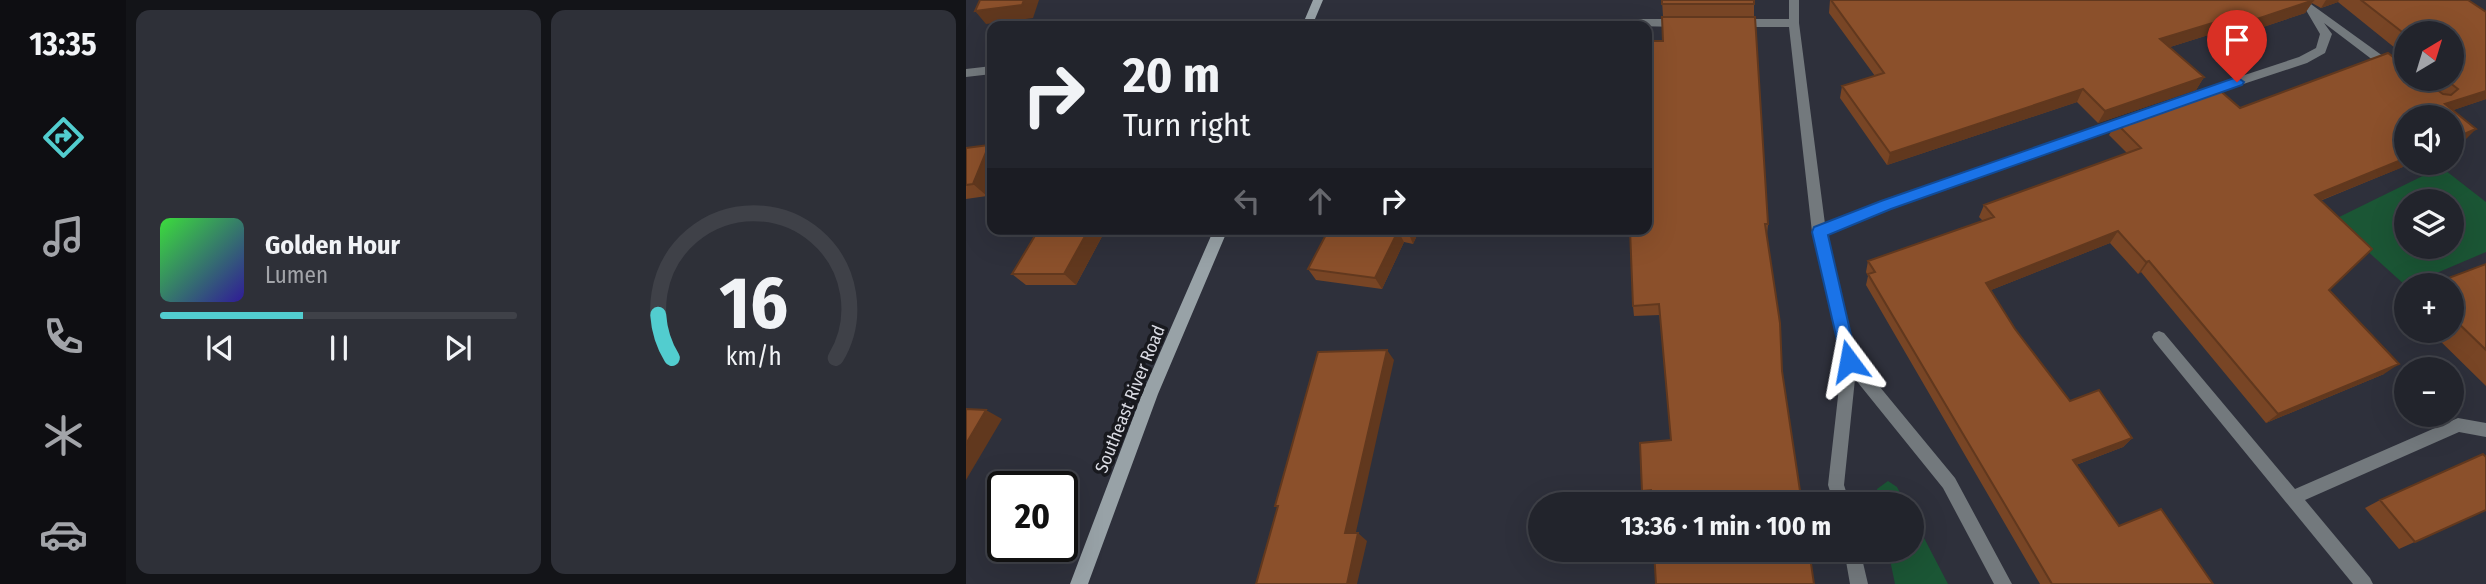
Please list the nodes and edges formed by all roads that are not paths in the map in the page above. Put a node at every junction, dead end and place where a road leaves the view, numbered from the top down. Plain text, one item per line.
1 (1318, 0) edge
2 (1794, 0) edge
3 (2305, 2) edge
4 (1309, 21) edge
5 (1652, 23) edge
6 (1690, 23) edge
7 (1729, 23) edge
8 (1794, 23) junction
9 (2394, 70) edge
10 (987, 71) edge
11 (966, 73) edge
12 (2191, 98) edge
13 (2140, 116) edge
14 (1819, 232) junction
15 (1218, 235) edge
16 (2159, 337) dead end
17 (1849, 361) junction
18 (2486, 430) edge
19 (1838, 492) edge
20 (2292, 498) junction
21 (1854, 562) edge
22 (1079, 584) edge
23 (1859, 584) edge
24 (2003, 584) edge
25 (2364, 584) edge

1 - 4 main road
2 - 8 street
3 - 9 street
3 - 12 street
5 - 6 street
7 - 8 street
8 - 14 street
10 - 11 street
13 - 14 street
14 - 17 street
15 - 22 main road, Southeast River Road
16 - 20 street
17 - 19 street
17 - 24 street
18 - 20 street
20 - 25 street
21 - 23 street

